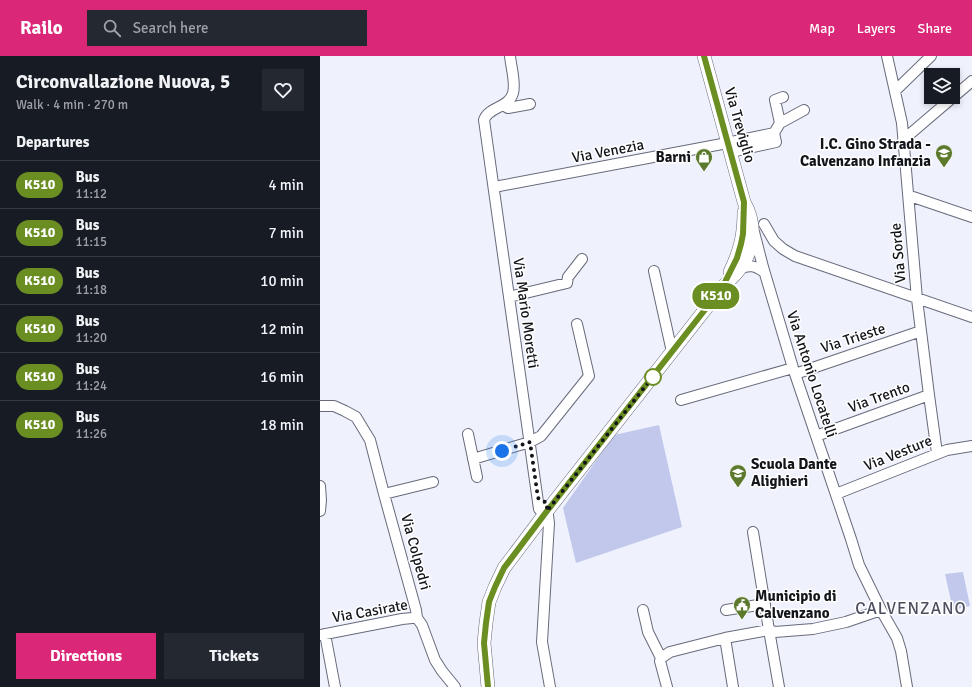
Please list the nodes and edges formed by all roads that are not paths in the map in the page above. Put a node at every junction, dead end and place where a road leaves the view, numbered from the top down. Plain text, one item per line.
1 (510, 56) edge
2 (704, 56) edge
3 (887, 56) edge
4 (931, 56) edge
5 (972, 81) edge
6 (894, 91) junction
7 (783, 97) dead end
8 (530, 104) dead end
9 (503, 105) junction
10 (804, 110) dead end
11 (780, 123) junction
12 (903, 140) junction
13 (729, 147) junction
14 (494, 187) junction
15 (909, 197) junction
16 (972, 217) edge
17 (751, 237) junction
18 (582, 259) dead end
19 (740, 269) junction
20 (763, 270) junction
21 (654, 271) dead end
22 (722, 288) junction
23 (509, 297) junction
24 (917, 299) junction
25 (972, 317) edge
26 (577, 324) dead end
27 (921, 331) junction
28 (672, 352) junction
29 (794, 371) junction
30 (929, 395) junction
31 (681, 400) dead end
32 (320, 406) edge
33 (468, 434) dead end
34 (816, 436) junction
35 (530, 442) junction
36 (972, 446) edge
37 (937, 453) junction
38 (473, 459) junction
39 (477, 477) dead end
40 (432, 482) dead end
41 (320, 486) edge
42 (384, 494) junction
43 (836, 494) junction
44 (320, 511) edge
45 (547, 511) junction
46 (753, 532) dead end
47 (764, 604) junction
48 (643, 610) dead end
49 (726, 610) dead end
50 (881, 610) junction
51 (417, 618) junction
52 (769, 630) junction
53 (323, 634) edge
54 (725, 638) junction
55 (661, 658) junction
56 (335, 687) edge
57 (455, 687) edge
58 (488, 687) edge
59 (550, 687) edge
60 (667, 687) edge
61 (733, 687) edge
62 (779, 687) edge
63 (907, 687) edge

1 - 9 street
2 - 13 main road, Via Treviglio
3 - 6 street, Via Sorde
4 - 6 street
5 - 12 street
6 - 12 street, Via Sorde
7 - 11 street
8 - 9 street
9 - 14 street, Via Mario Moretti
10 - 11 street
11 - 13 street, Via Venezia
12 - 15 street, Via Sorde
13 - 14 street, Via Venezia
13 - 17 main road, Via Treviglio
14 - 23 street, Via Mario Moretti
15 - 16 street
15 - 24 street, Via Sorde
17 - 19 main road
17 - 20 street, Via Antonio Locatelli
17 - 22 main road
17 - 24 street
18 - 23 street
19 - 20 street
19 - 22 main road
20 - 29 street, Via Antonio Locatelli
21 - 28 street
22 - 28 main road
23 - 35 street, Via Mario Moretti
24 - 25 street
24 - 27 street, Via Sorde
26 - 35 street
27 - 29 street, Via Trieste
27 - 30 street, Via Sorde
28 - 45 main road
29 - 31 street, Via Trieste
29 - 34 street, Via Antonio Locatelli
30 - 34 street, Via Trento
30 - 37 street, Via Sorde
32 - 42 street, Via Colpedri
33 - 38 street
34 - 43 street, Via Antonio Locatelli
35 - 38 street
35 - 45 street, Via Mario Moretti
36 - 37 street, Via Vesture
37 - 43 street, Via Vesture
38 - 39 street
40 - 42 street
41 - 44 street
42 - 51 street, Via Colpedri
43 - 50 street, Via Antonio Locatelli
45 - 58 main road
45 - 59 street
46 - 47 street
47 - 49 street
47 - 52 street
48 - 55 street
50 - 52 street
50 - 63 street, Via Antonio Locatelli
51 - 53 street, Via Casirate
51 - 57 street, Via Casirate
52 - 54 street
52 - 62 street
53 - 56 street
54 - 55 street
54 - 61 street
55 - 60 street

